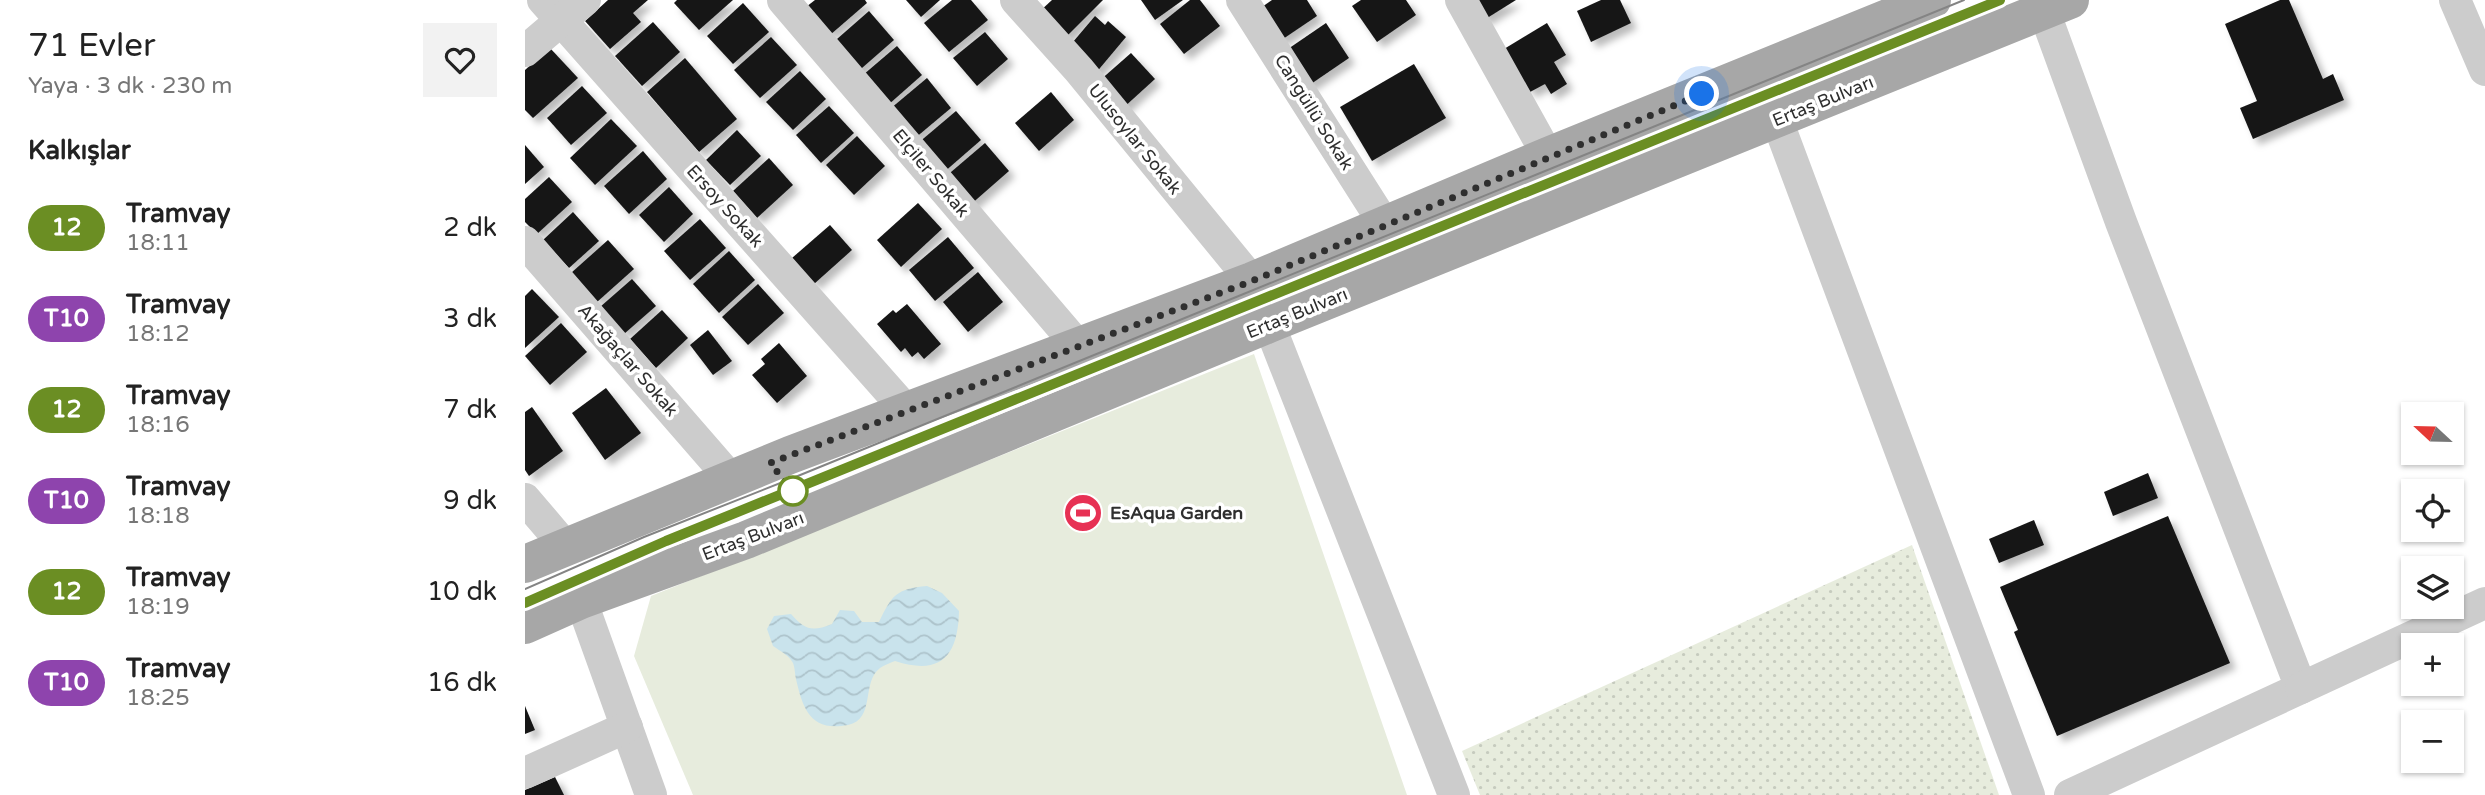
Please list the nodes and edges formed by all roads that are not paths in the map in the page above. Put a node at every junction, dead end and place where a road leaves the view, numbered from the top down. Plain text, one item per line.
1 (585, 0) edge
2 (783, 0) edge
3 (1016, 0) edge
4 (1242, 0) edge
5 (1461, 0) edge
6 (1932, 0) edge
7 (2455, 0) edge
8 (2057, 5) edge
9 (552, 10) edge
10 (525, 51) edge
11 (2485, 70) edge
12 (1777, 120) junction
13 (1548, 156) junction
14 (1385, 225) junction
15 (525, 242) edge
16 (1252, 281) junction
17 (1269, 324) junction
18 (1078, 346) junction
19 (907, 411) junction
20 (731, 479) junction
21 (525, 499) edge
22 (565, 546) junction
23 (525, 564) edge
24 (581, 600) junction
25 (2485, 603) edge
26 (525, 625) edge
27 (2301, 688) junction
28 (627, 727) junction
29 (525, 773) edge
30 (652, 795) edge
31 (1454, 795) edge
32 (2029, 795) edge
33 (2070, 795) edge

1 - 9 street
2 - 18 street, Elçiler Sokak
3 - 16 street, Ulusoylar Sokak
4 - 14 street, Cangüllü Sokak
5 - 13 street
6 - 13 main road
7 - 11 street
8 - 12 main road, Ertaş Bulvarı
8 - 27 street
9 - 10 street
9 - 19 street, Ersoy Sokak
12 - 17 main road, Ertaş Bulvarı
12 - 32 street
13 - 14 main road
14 - 16 main road
15 - 20 street, Akağaçlar Sokak
16 - 18 main road
17 - 24 main road, Ertaş Bulvarı
17 - 31 street
18 - 19 main road
19 - 20 main road
20 - 22 main road
21 - 22 street
22 - 23 main road
24 - 26 main road, Ertaş Bulvarı
24 - 28 street
25 - 27 street
27 - 33 street
28 - 29 street
28 - 30 street

